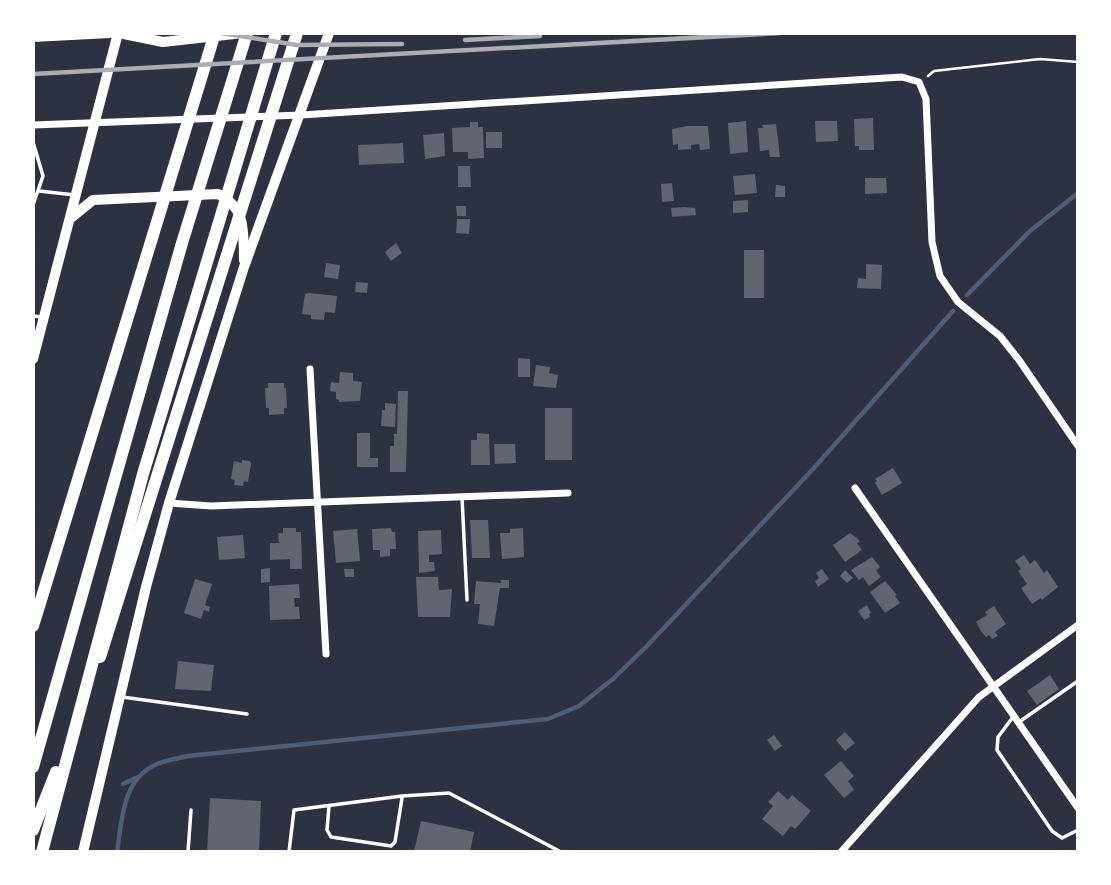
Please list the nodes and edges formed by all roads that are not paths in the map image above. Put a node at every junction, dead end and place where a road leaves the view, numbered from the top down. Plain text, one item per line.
1 (110, 33) edge
2 (119, 33) edge
3 (215, 33) edge
4 (245, 33) edge
5 (276, 33) edge
6 (296, 33) edge
7 (329, 33) edge
8 (33, 37) edge
9 (301, 115) junction
10 (94, 123) junction
11 (33, 125) edge
12 (33, 142) edge
13 (39, 191) junction
14 (76, 195) junction
15 (33, 205) edge
16 (70, 219) junction
17 (244, 267) junction
18 (39, 317) edge
19 (33, 359) edge
20 (310, 369) dead end
21 (1078, 446) edge
22 (855, 488) dead end
23 (568, 493) dead end
24 (462, 497) junction
25 (317, 502) junction
26 (169, 503) junction
27 (467, 600) dead end
28 (1078, 625) edge
29 (33, 626) edge
30 (326, 654) dead end
31 (1078, 681) edge
32 (991, 686) junction
33 (120, 697) junction
34 (247, 714) dead end
35 (1015, 720) junction
36 (33, 766) edge
37 (402, 796) junction
38 (329, 806) junction
39 (1078, 808) edge
40 (191, 810) dead end
41 (33, 830) edge
42 (1078, 830) edge
43 (43, 852) edge
44 (83, 852) edge
45 (188, 852) edge
46 (289, 852) edge
47 (561, 852) edge
48 (841, 852) edge

1 - 8 main road
2 - 4 main road
2 - 10 main road
3 - 29 highway
4 - 36 highway
5 - 43 highway
6 - 41 highway
7 - 9 main road
9 - 10 street
9 - 17 main road
9 - 21 street
10 - 11 street
10 - 14 main road
12 - 13 lane
13 - 14 lane
13 - 15 lane
14 - 16 main road
16 - 17 main road
16 - 18 main road
17 - 26 main road
18 - 19 main road
20 - 25 street
22 - 32 street
23 - 24 street
24 - 25 street
24 - 27 lane
25 - 26 street
25 - 30 street
26 - 33 main road
28 - 32 street
31 - 35 lane
32 - 35 street
32 - 48 street
33 - 34 lane
33 - 44 main road
35 - 39 street
35 - 42 lane
37 - 38 lane
37 - 38 lane
37 - 47 lane
38 - 46 lane
40 - 45 lane

